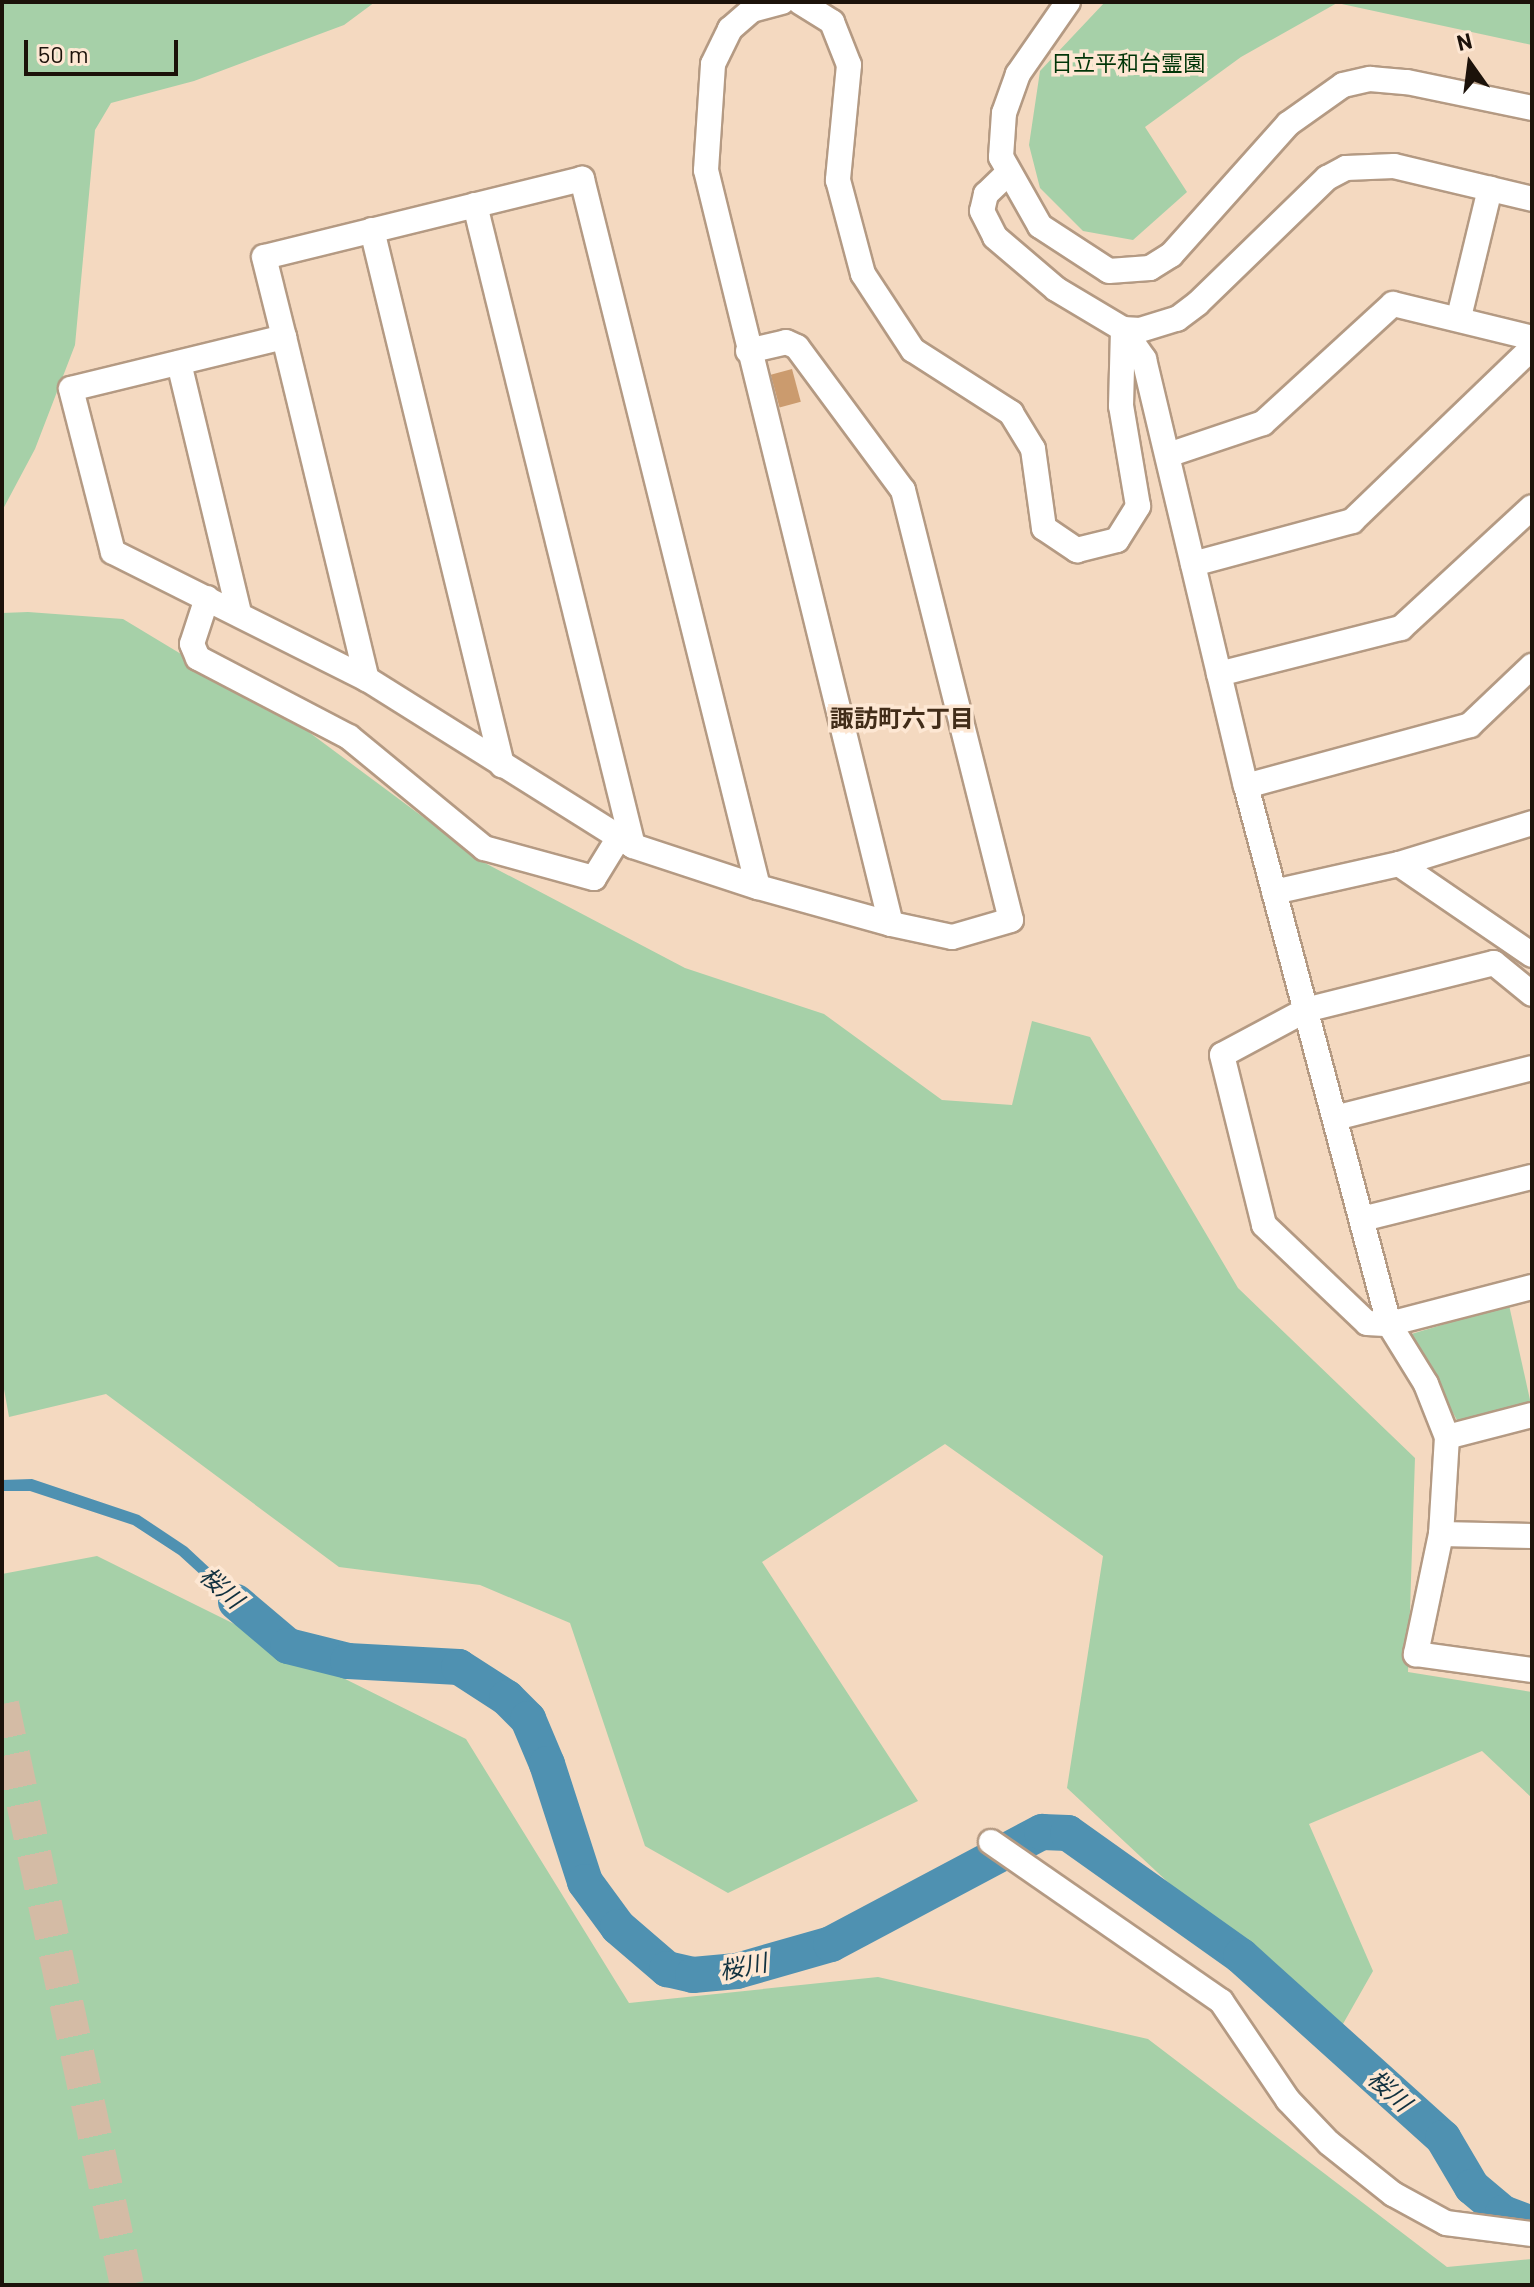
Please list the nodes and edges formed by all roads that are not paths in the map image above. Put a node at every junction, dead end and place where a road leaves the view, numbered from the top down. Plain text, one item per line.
1 (782, 2) edge
2 (800, 2) edge
3 (1068, 2) edge
4 (1532, 108) edge
5 (1006, 175) junction
6 (1490, 189) junction
7 (1532, 199) edge
8 (475, 205) junction
9 (372, 230) junction
10 (1459, 317) junction
11 (1123, 329) junction
12 (284, 337) junction
13 (1532, 338) edge
14 (1532, 348) edge
15 (748, 351) junction
16 (179, 363) junction
17 (1168, 455) junction
18 (1532, 507) edge
19 (1193, 564) junction
20 (207, 598) junction
21 (239, 613) junction
22 (1532, 666) edge
23 (1219, 674) junction
24 (367, 679) junction
25 (502, 765) junction
26 (1246, 786) junction
27 (1532, 823) edge
28 (626, 842) junction
29 (1399, 864) junction
30 (758, 887) junction
31 (1274, 892) junction
32 (891, 924) junction
33 (1532, 955) edge
34 (1532, 994) edge
35 (1306, 1010) junction
36 (1532, 1068) edge
37 (1335, 1118) junction
38 (1532, 1177) edge
39 (1362, 1219) junction
40 (1532, 1287) edge
41 (1389, 1324) junction
42 (1532, 1415) edge
43 (1447, 1437) junction
44 (1441, 1534) junction
45 (1532, 1536) edge
46 (1532, 1670) edge
47 (991, 1842) dead end
48 (1532, 2234) edge

1 - 15 street
2 - 11 street
3 - 5 street
4 - 5 street
5 - 11 street
6 - 7 street
6 - 10 street
6 - 11 street
8 - 9 street
8 - 28 street
8 - 30 street
9 - 12 street
9 - 25 street
10 - 13 street
10 - 17 street
11 - 17 street
12 - 16 street
12 - 24 street
14 - 19 street
15 - 32 street
15 - 32 street
16 - 20 street
16 - 21 street
17 - 19 street
18 - 23 street
19 - 23 street
20 - 21 street
20 - 28 street
21 - 24 street
22 - 26 street
23 - 26 street
24 - 25 street
25 - 28 street
26 - 31 street
27 - 29 street
28 - 30 street
29 - 31 street
29 - 33 street
30 - 32 street
31 - 35 street
34 - 35 street
35 - 37 street
35 - 41 street
36 - 37 street
37 - 39 street
38 - 39 street
39 - 41 street
40 - 41 street
41 - 43 street
42 - 43 street
43 - 44 street
44 - 45 street
44 - 46 street
47 - 48 street

